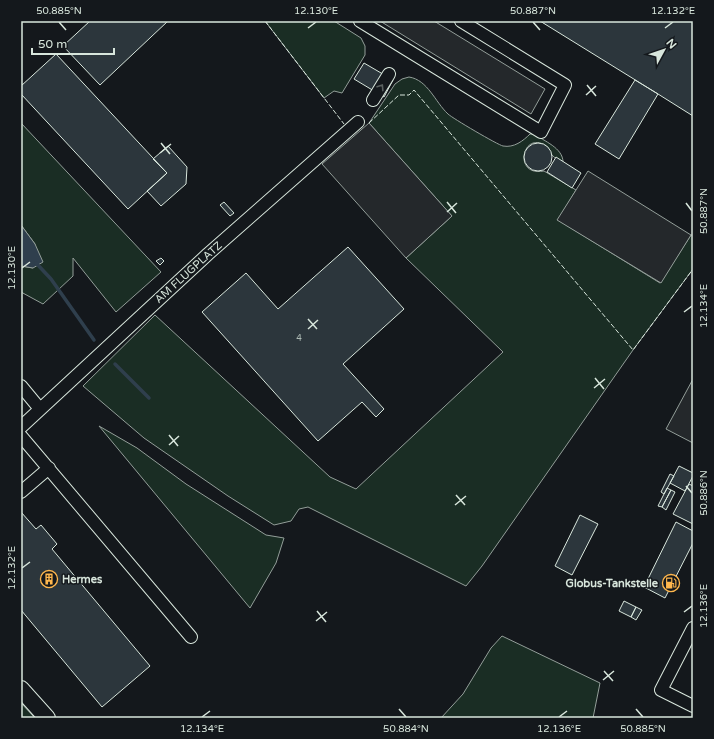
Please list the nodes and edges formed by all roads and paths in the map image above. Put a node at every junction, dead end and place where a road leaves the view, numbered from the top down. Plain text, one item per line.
1 (360, 21) edge
2 (461, 21) edge
3 (389, 74) dead end
4 (373, 100) dead end
5 (358, 122) dead end
6 (21, 386) edge
7 (40, 409) junction
8 (21, 427) edge
9 (21, 436) edge
10 (49, 468) junction
11 (21, 492) edge
12 (693, 628) edge
13 (191, 637) dead end
14 (21, 689) edge
15 (693, 706) edge
16 (47, 718) edge

1 - 2 street
4 -> 3 street
5 - 7 street, AM FLUGPLATZ
6 - 7 street
7 - 8 street, AM FLUGPLATZ
9 - 10 street
10 - 11 street
10 - 13 street
12 - 15 street
14 - 16 main road

